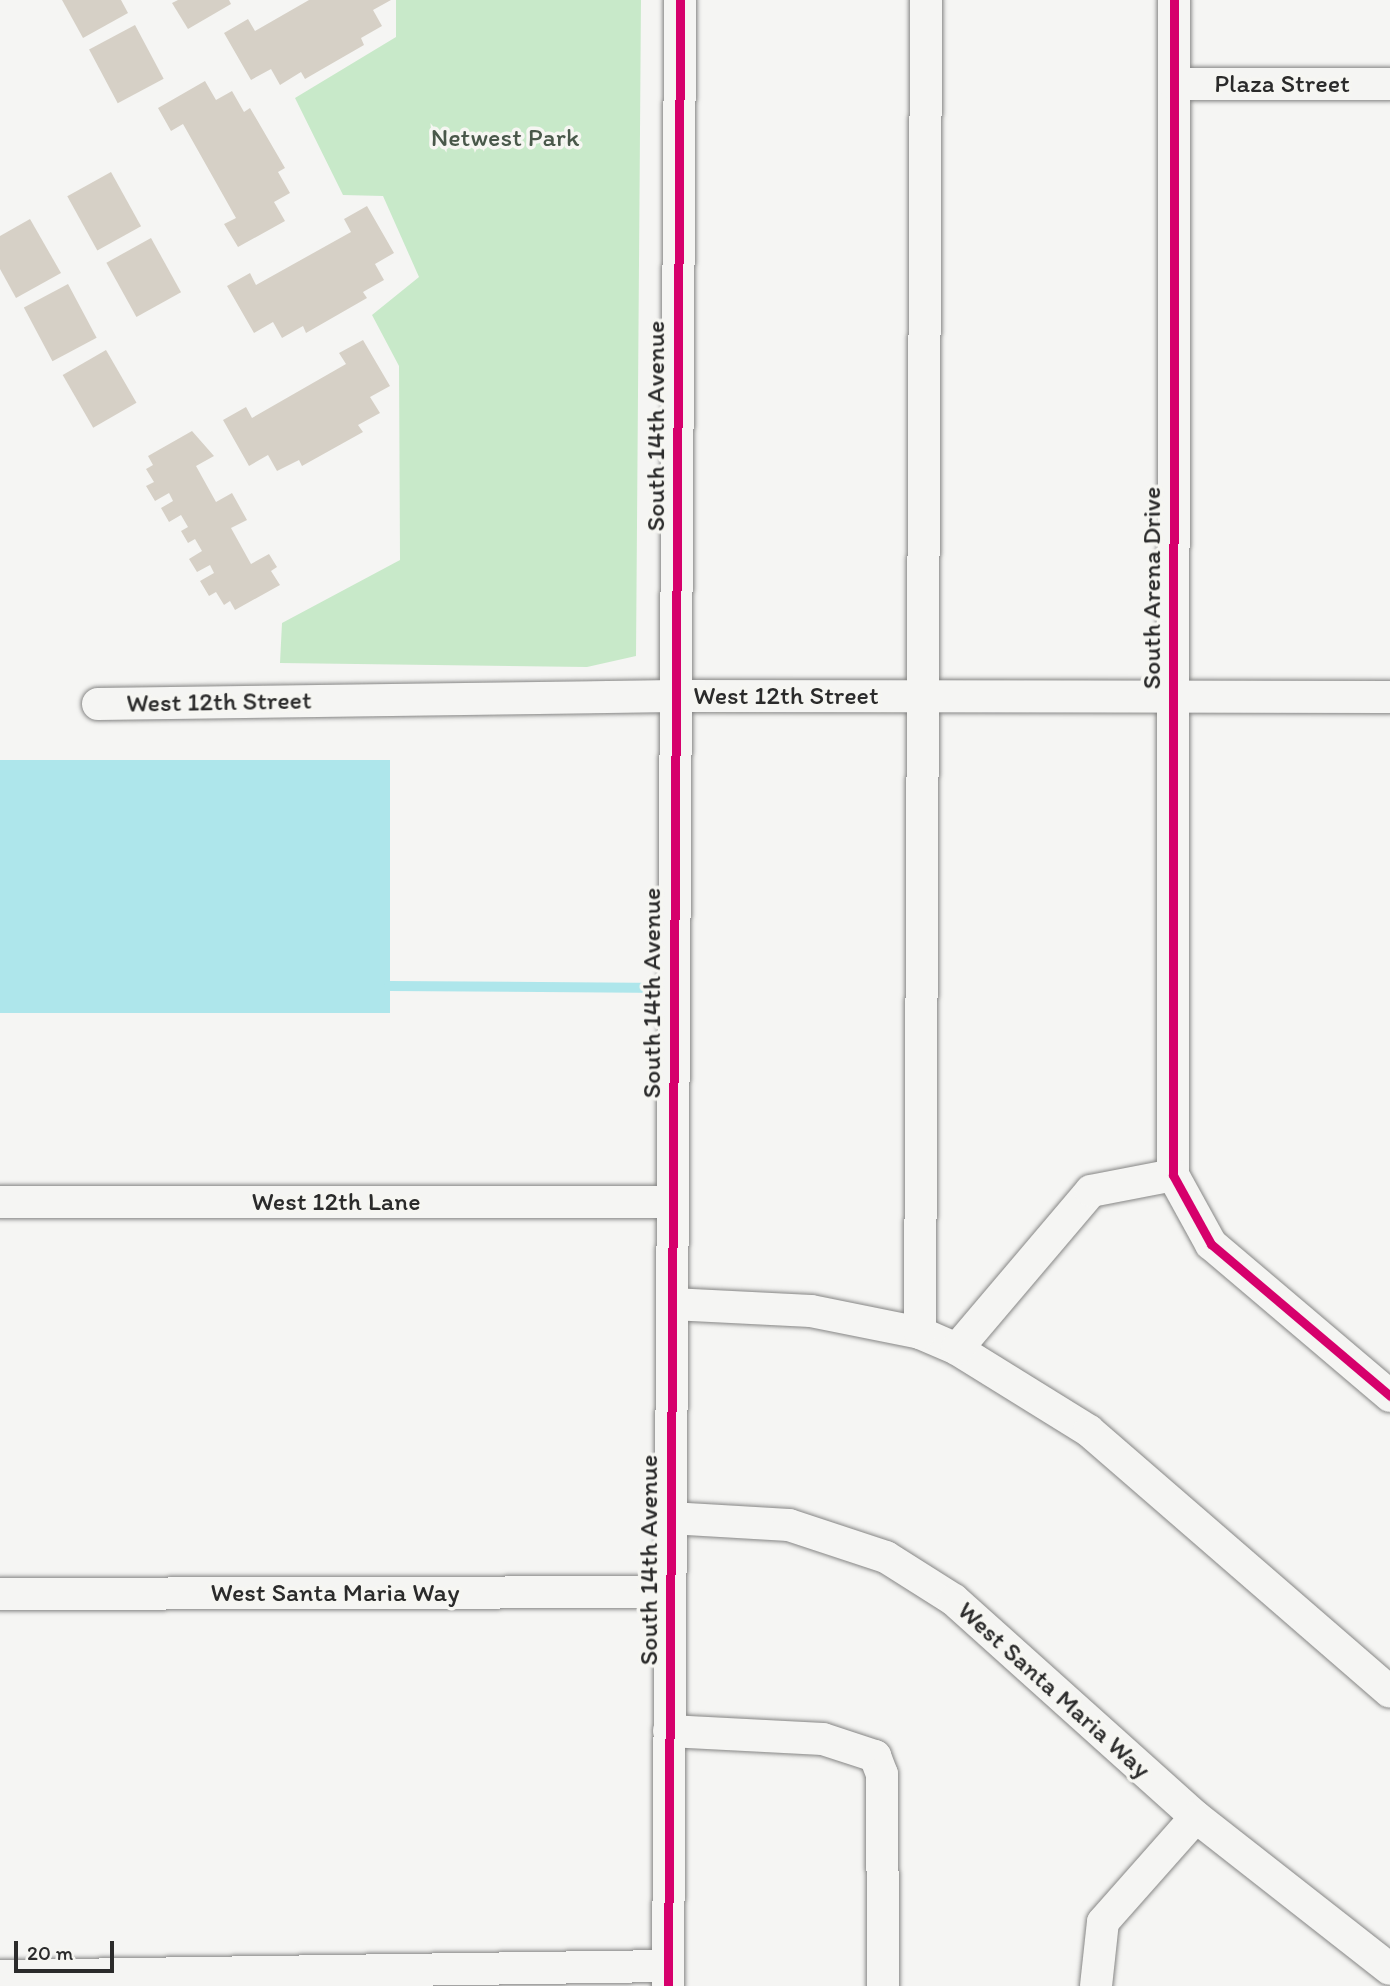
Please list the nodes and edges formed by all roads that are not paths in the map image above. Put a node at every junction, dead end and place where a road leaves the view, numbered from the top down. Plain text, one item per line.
1 (680, 0) edge
2 (926, 0) edge
3 (1174, 0) edge
4 (1174, 84) junction
5 (1390, 84) edge
6 (675, 696) junction
7 (926, 697) junction
8 (1172, 697) junction
9 (1390, 697) edge
10 (98, 704) dead end
11 (1173, 1175) junction
12 (0, 1202) edge
13 (673, 1202) junction
14 (671, 1304) junction
15 (920, 1333) junction
16 (957, 1349) junction
17 (1390, 1396) edge
18 (670, 1518) junction
19 (670, 1592) junction
20 (0, 1594) edge
21 (1390, 1692) edge
22 (669, 1731) junction
23 (1196, 1817) junction
24 (1390, 1969) edge
25 (0, 1976) edge
26 (668, 1976) edge
27 (883, 1986) edge
28 (1096, 1986) edge

1 - 6 street, South 14th Avenue
2 - 7 street
3 - 4 street, South Arena Drive
4 - 5 street, Plaza Street
4 - 8 street, South Arena Drive
6 - 7 street, West 12th Street
6 - 10 street, West 12th Street
6 - 13 street, South 14th Avenue
7 - 8 street, West 12th Street
7 - 15 street
8 - 9 street, West 12th Street
8 - 11 street, South Arena Drive
11 - 16 street
11 - 17 street
12 - 13 street, West 12th Lane
13 - 14 street, South 14th Avenue
14 - 15 street
14 - 18 street, South 14th Avenue
15 - 16 street
16 - 21 street
18 - 19 street, South 14th Avenue
18 - 23 street, West Santa Maria Way
19 - 20 street, West Santa Maria Way
19 - 22 street, South 14th Avenue
22 - 26 street, South 14th Avenue
22 - 27 street
23 - 24 street, West Santa Maria Way
23 - 28 street
25 - 26 street

